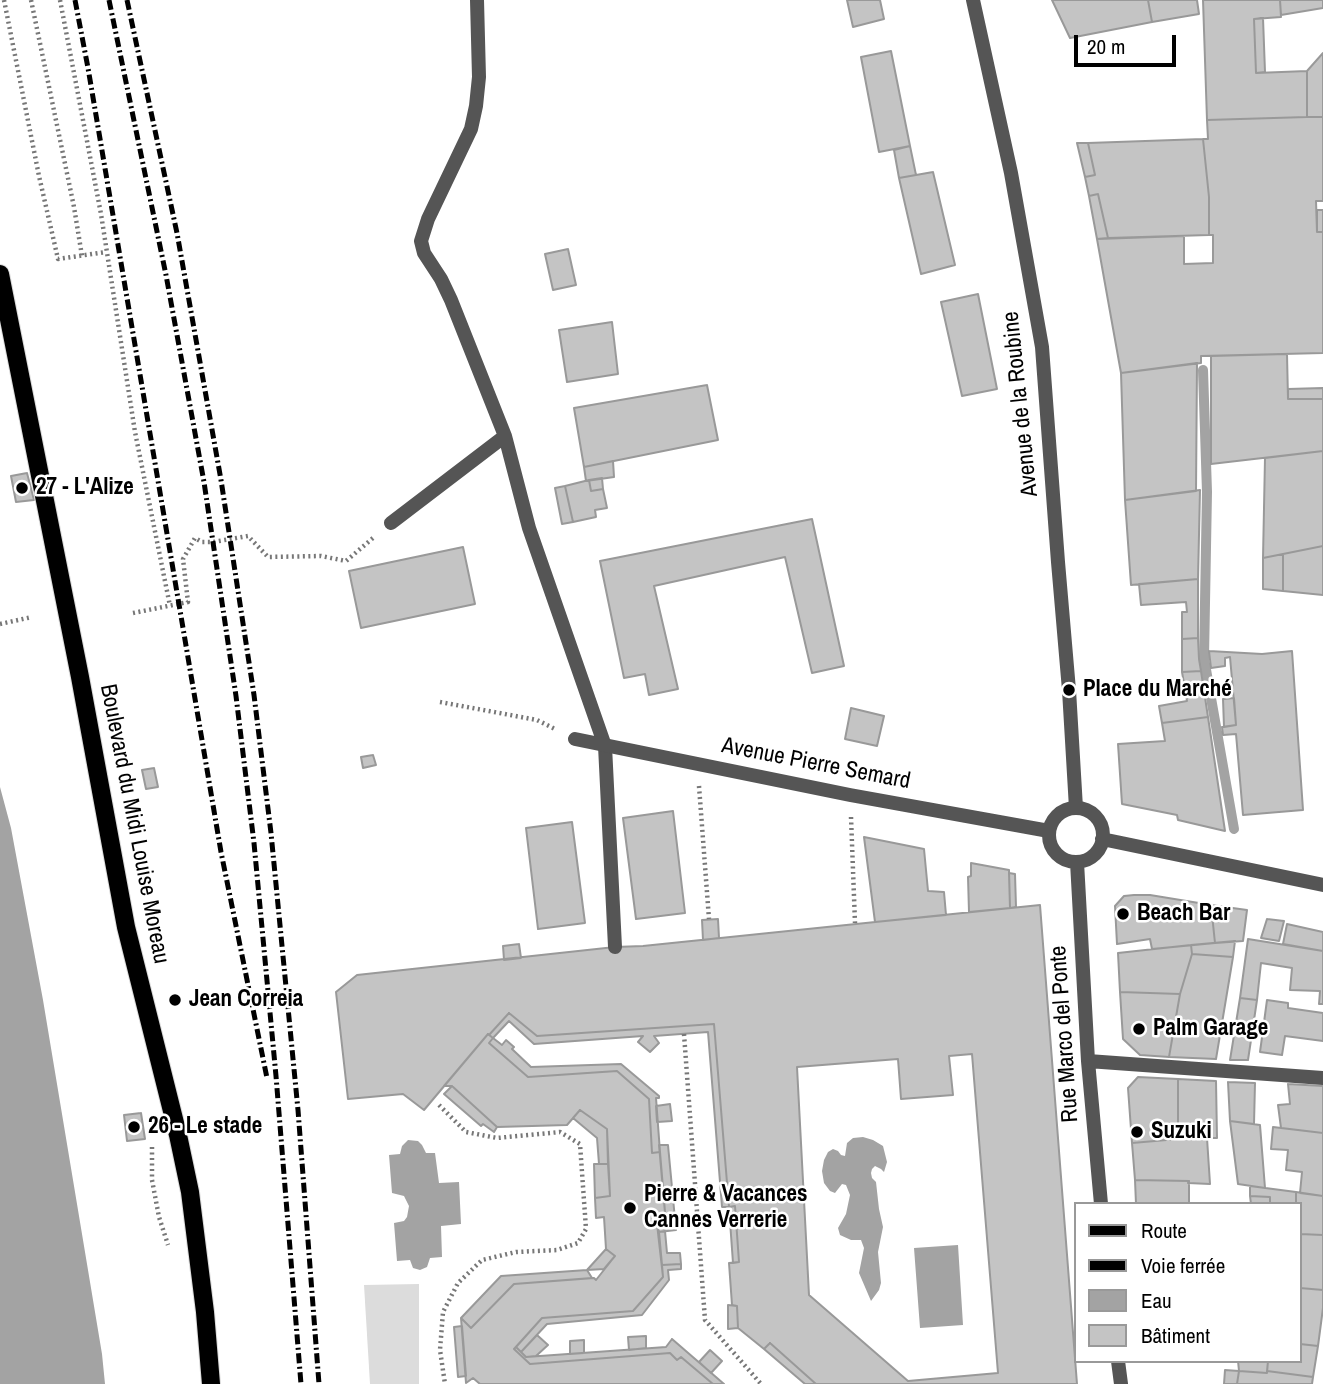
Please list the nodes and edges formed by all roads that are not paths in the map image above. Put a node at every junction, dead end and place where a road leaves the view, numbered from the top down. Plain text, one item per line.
1 (477, 0) edge
2 (973, 0) edge
3 (0, 274) edge
4 (505, 436) junction
5 (391, 523) road end
6 (575, 739) road end
7 (605, 746) junction
8 (1076, 808) junction
9 (1049, 831) junction
10 (1102, 839) junction
11 (1077, 862) junction
12 (1323, 885) edge
13 (615, 947) dead end
14 (1088, 1061) junction
15 (1323, 1078) edge
16 (1101, 1202) edge
17 (1118, 1363) edge
18 (211, 1384) edge
19 (1121, 1384) edge

1 - 4 street
2 - 8 street, Avenue de la Roubine
3 - 18 main road, Boulevard du Midi Louise Moreau
4 - 5 street
4 - 7 street
6 - 7 street, Avenue Pierre Semard
7 - 9 street, Avenue Pierre Semard
7 - 13 street
8 - 9 street
8 - 10 street
9 - 11 street
10 - 11 street
10 - 12 street
11 - 14 street, Rue Marco del Ponte
14 - 15 street
14 - 16 street, Rue Marco del Ponte
17 - 19 street

